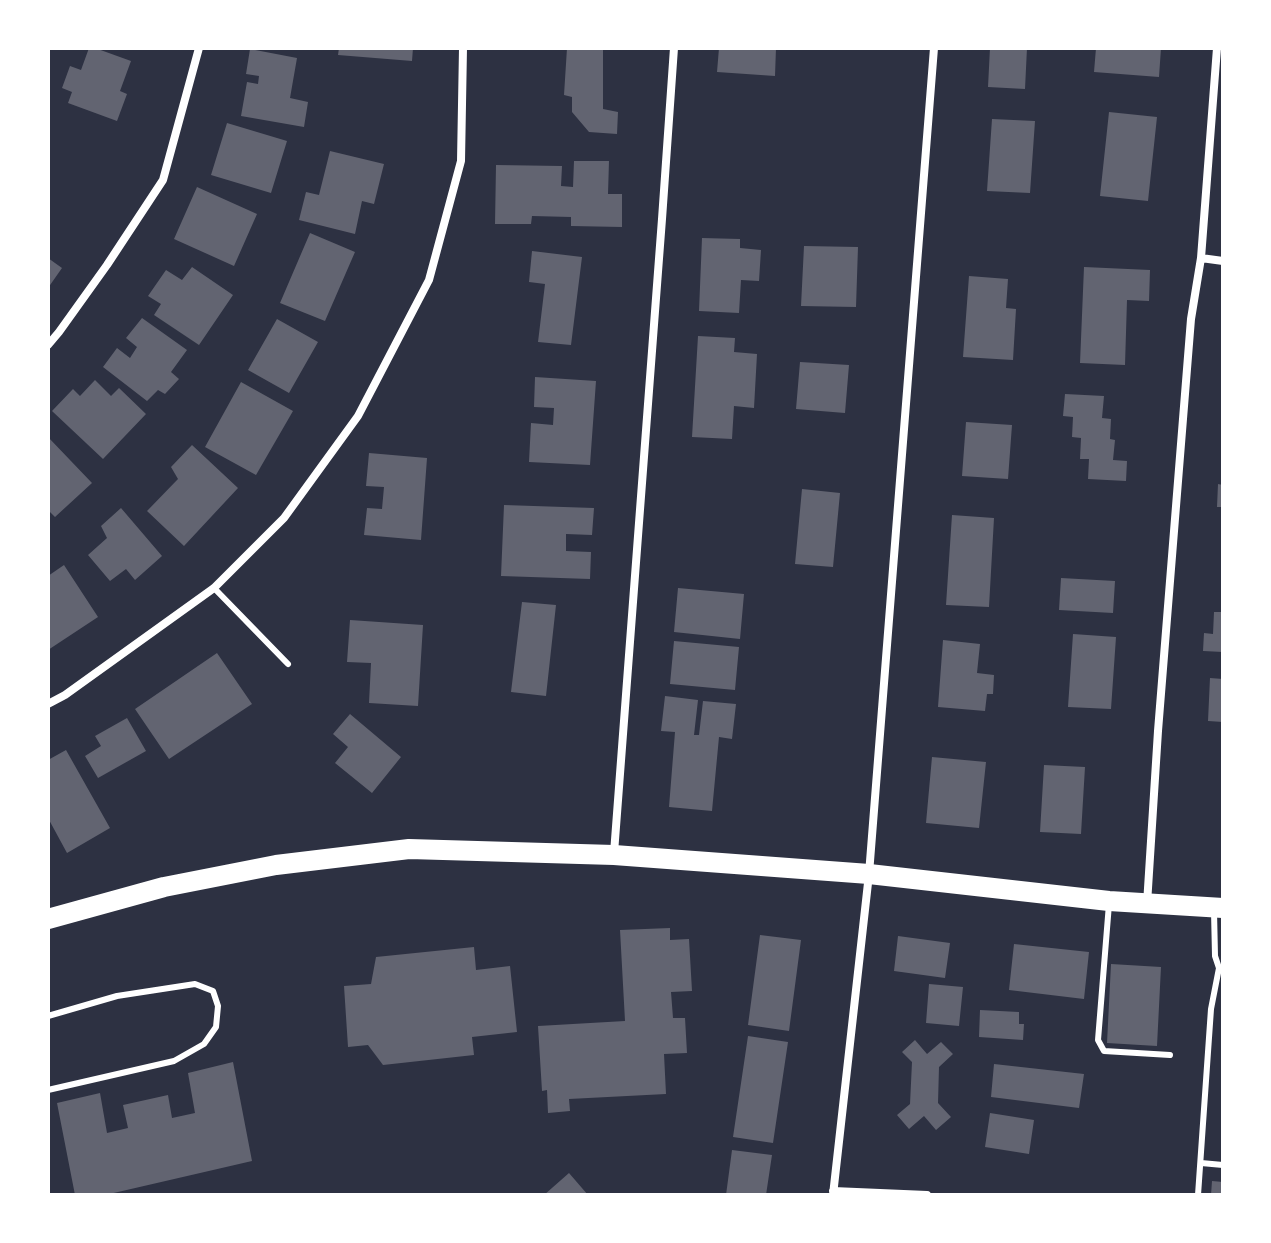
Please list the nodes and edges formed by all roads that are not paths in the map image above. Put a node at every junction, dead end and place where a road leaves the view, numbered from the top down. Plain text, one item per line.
1 (199, 48) edge
2 (463, 48) edge
3 (674, 48) edge
4 (934, 48) edge
5 (1217, 48) edge
6 (1201, 258) junction
7 (1223, 261) edge
8 (48, 345) edge
9 (214, 588) junction
10 (288, 664) dead end
11 (48, 704) edge
12 (614, 855) junction
13 (869, 874) junction
14 (1109, 901) junction
15 (1147, 904) junction
16 (1219, 908) edge
17 (48, 919) edge
18 (48, 1016) edge
19 (1170, 1055) dead end
20 (48, 1090) edge
21 (1201, 1163) junction
22 (1223, 1165) edge
23 (833, 1193) edge
24 (927, 1195) edge
25 (1198, 1195) edge

1 - 8 street
2 - 9 street
3 - 12 street
4 - 13 street
5 - 6 street
6 - 7 street
6 - 15 street
9 - 10 lane
9 - 11 street
12 - 13 highway
12 - 17 highway
13 - 14 highway
13 - 23 street
14 - 15 highway
14 - 19 lane
15 - 16 highway
16 - 21 lane
18 - 20 lane
21 - 22 lane
21 - 25 lane
23 - 24 street

